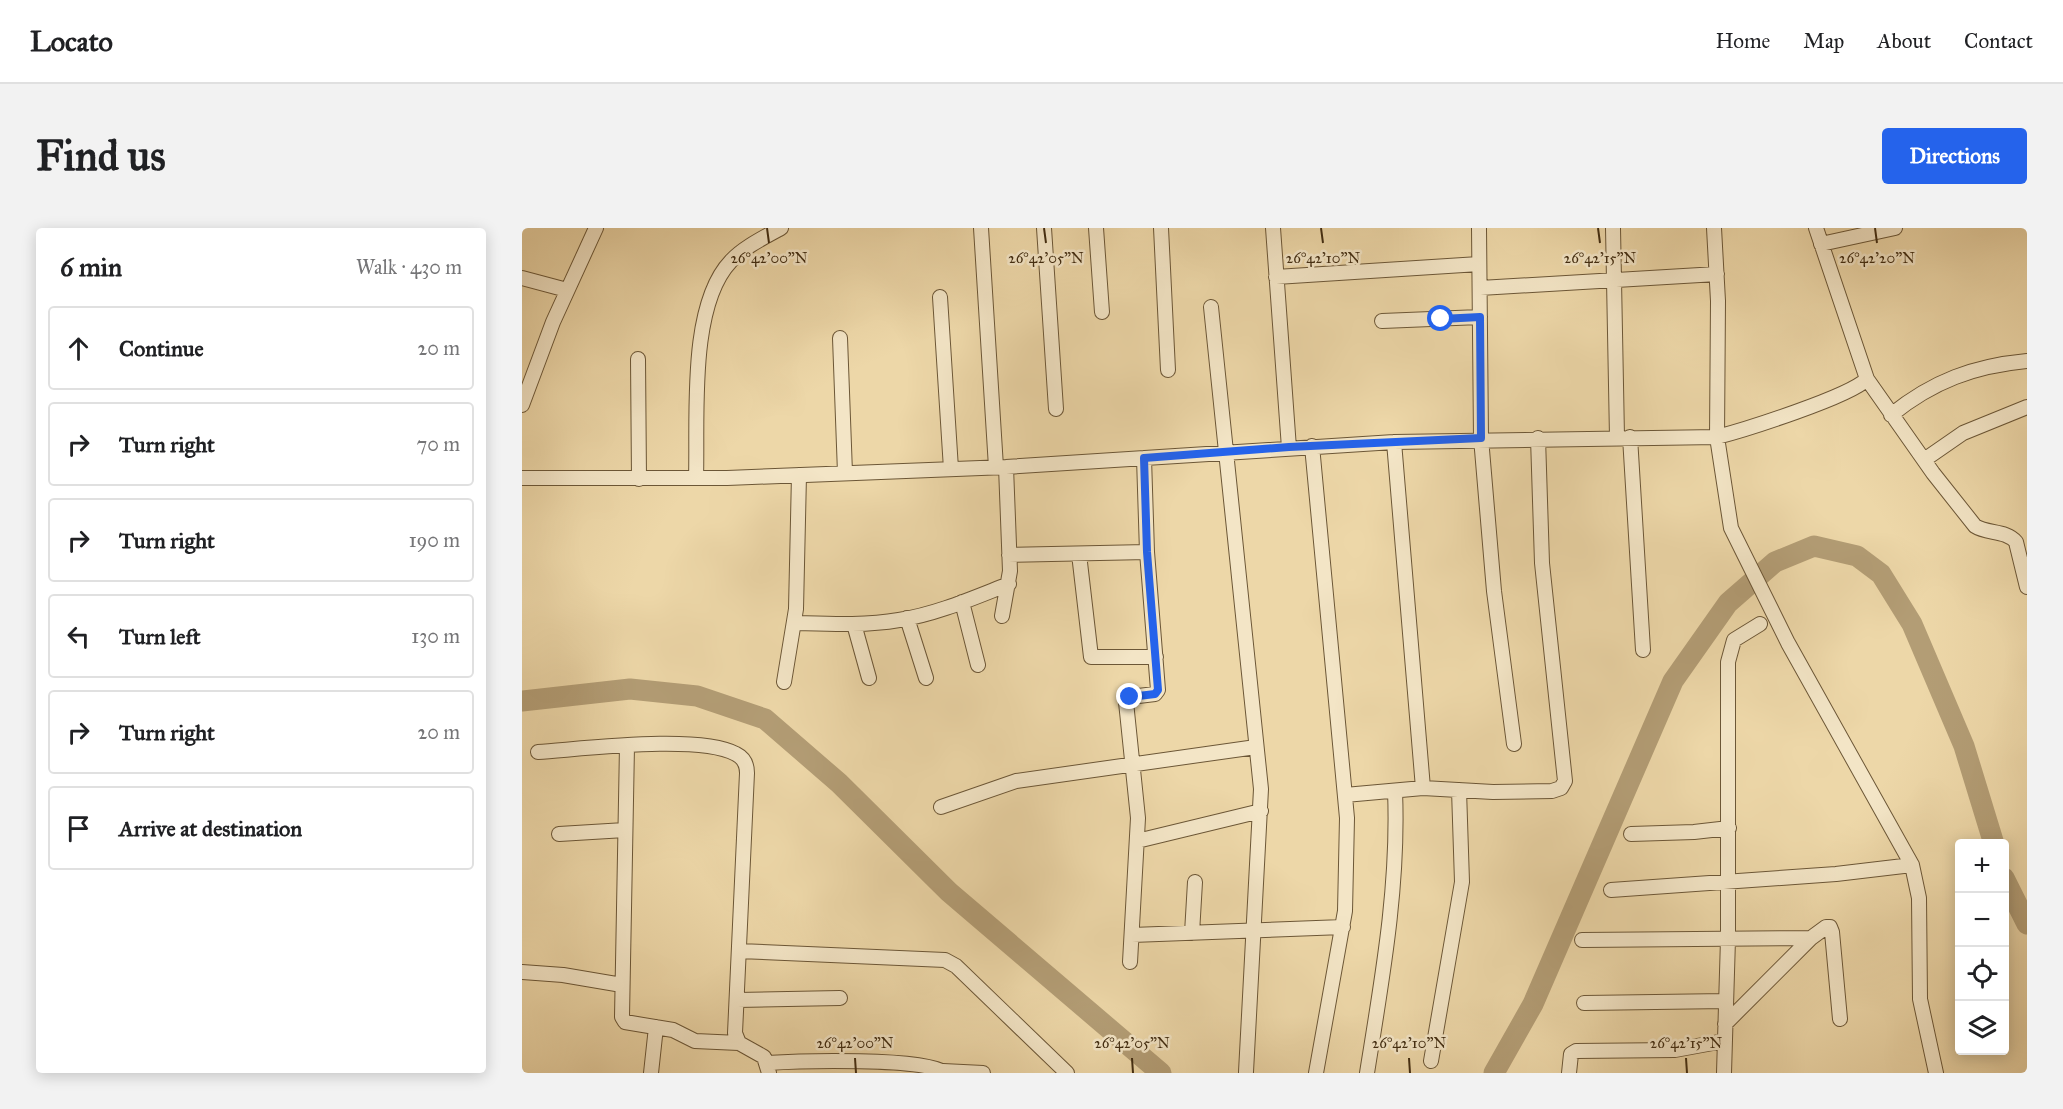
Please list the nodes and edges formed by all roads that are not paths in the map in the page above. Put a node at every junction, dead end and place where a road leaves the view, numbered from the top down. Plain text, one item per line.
1 (596, 228) edge
2 (781, 228) edge
3 (981, 228) edge
4 (1044, 228) edge
5 (1096, 228) edge
6 (1161, 228) edge
7 (1274, 228) edge
8 (1479, 228) edge
9 (1613, 228) edge
10 (1714, 228) edge
11 (1816, 228) edge
12 (1895, 228) edge
13 (1821, 244) junction
14 (1479, 264) junction
15 (1717, 274) junction
16 (1276, 277) junction
17 (522, 278) edge
18 (1615, 281) junction
19 (1480, 288) junction
20 (567, 290) junction
21 (940, 297) dead end
22 (1211, 307) dead end
23 (1102, 312) dead end
24 (1480, 317) junction
25 (1382, 321) dead end
26 (840, 338) dead end
27 (638, 359) dead end
28 (2027, 361) edge
29 (1168, 370) dead end
30 (1867, 380) junction
31 (524, 391) edge
32 (522, 405) edge
33 (2027, 407) edge
34 (1056, 409) dead end
35 (1891, 415) junction
36 (1623, 437) junction
37 (1717, 437) junction
38 (1481, 438) junction
39 (1538, 438) junction
40 (1394, 442) junction
41 (1312, 446) junction
42 (1289, 447) junction
43 (1225, 452) junction
44 (1144, 458) junction
45 (1924, 460) junction
46 (1001, 467) junction
47 (951, 469) junction
48 (845, 473) junction
49 (799, 475) junction
50 (522, 478) edge
51 (639, 478) junction
52 (696, 478) junction
53 (1147, 552) junction
54 (1079, 554) junction
55 (1010, 555) junction
56 (1009, 584) junction
57 (2027, 587) edge
58 (962, 602) junction
59 (1002, 616) dead end
60 (907, 618) junction
61 (794, 623) junction
62 (854, 624) junction
63 (1760, 624) dead end
64 (1643, 650) dead end
65 (1156, 657) junction
66 (978, 665) dead end
67 (868, 678) dead end
68 (926, 678) dead end
69 (784, 681) dead end
70 (1514, 744) dead end
71 (627, 746) junction
72 (1256, 747) junction
73 (538, 752) dead end
74 (1134, 764) junction
75 (1423, 788) junction
76 (1395, 790) junction
77 (1459, 790) junction
78 (1345, 795) junction
79 (941, 807) dead end
80 (1261, 811) junction
81 (1729, 828) junction
82 (625, 830) junction
83 (559, 834) dead end
84 (1631, 834) dead end
85 (1137, 841) junction
86 (1912, 865) junction
87 (1195, 882) dead end
88 (1728, 882) junction
89 (1611, 890) dead end
90 (1342, 927) junction
91 (1254, 932) junction
92 (1192, 933) junction
93 (1132, 935) junction
94 (1811, 938) junction
95 (1728, 939) junction
96 (1582, 940) dead end
97 (739, 951) junction
98 (1130, 962) dead end
99 (522, 972) edge
100 (622, 985) junction
101 (840, 998) dead end
102 (737, 1000) junction
103 (1726, 1001) junction
104 (1584, 1003) dead end
105 (1840, 1019) dead end
106 (1725, 1024) junction
107 (656, 1027) junction
108 (1724, 1041) junction
109 (739, 1043) junction
110 (1431, 1061) dead end
111 (768, 1068) edge
112 (1060, 1070) edge
113 (944, 1072) edge
114 (1246, 1072) edge
115 (651, 1073) edge
116 (983, 1073) edge
117 (1317, 1073) edge
118 (1366, 1073) edge
119 (1569, 1073) edge
120 (1724, 1073) edge
121 (1936, 1073) edge

1 - 20 street
2 - 52 street
3 - 46 street
4 - 34 street
5 - 23 street
6 - 29 street
7 - 16 street
8 - 14 street
9 - 18 street
10 - 15 street
11 - 13 street
12 - 13 street
13 - 30 street
14 - 16 street
14 - 19 street
15 - 18 street
15 - 37 street
16 - 42 street
17 - 20 street
18 - 19 street
18 - 36 street
19 - 24 street
20 - 31 street
21 - 47 street
22 - 43 street
24 - 25 street
24 - 38 street
26 - 48 street
27 - 51 street
28 - 35 street
30 - 35 street
30 - 37 street
31 - 32 street
33 - 45 street
35 - 45 street
36 - 37 street
36 - 39 street
36 - 64 street
37 - 86 street
38 - 39 street
38 - 40 street
38 - 70 street
39 - 77 street
40 - 41 street
40 - 75 street
41 - 42 street
41 - 78 street
42 - 43 street
43 - 44 street
43 - 72 street
44 - 46 street
44 - 53 street
45 - 57 street
46 - 47 street
46 - 55 street
47 - 48 street
48 - 49 street
49 - 52 street
49 - 61 street
50 - 51 street
51 - 52 street
53 - 54 street
53 - 65 street
54 - 55 street
54 - 65 street
55 - 56 street
56 - 58 street
56 - 59 street
58 - 60 street
58 - 66 street
60 - 62 street
60 - 68 street
61 - 62 street
61 - 69 street
62 - 67 street
63 - 81 street
65 - 74 street
71 - 73 street
71 - 82 street
71 - 97 street
72 - 74 street
72 - 80 street
74 - 79 street
74 - 85 street
75 - 76 street
75 - 77 street
76 - 78 street
76 - 118 street
77 - 110 street
78 - 90 street
80 - 85 street
80 - 91 street
81 - 84 street
81 - 88 street
82 - 83 street
82 - 100 street
85 - 93 street
86 - 88 street
86 - 121 street
87 - 92 street
88 - 89 street
88 - 95 street
90 - 91 street
90 - 117 street
91 - 92 street
91 - 114 street
92 - 93 street
93 - 98 street
94 - 95 street
94 - 105 street
94 - 106 street
95 - 96 street
95 - 103 street
97 - 102 street
97 - 112 street
99 - 100 street
100 - 107 street
101 - 102 street
102 - 109 street
103 - 104 street
103 - 106 street
106 - 108 street
107 - 109 street
107 - 115 street
108 - 119 street
108 - 120 street
109 - 111 street
111 - 113 street
113 - 116 street

